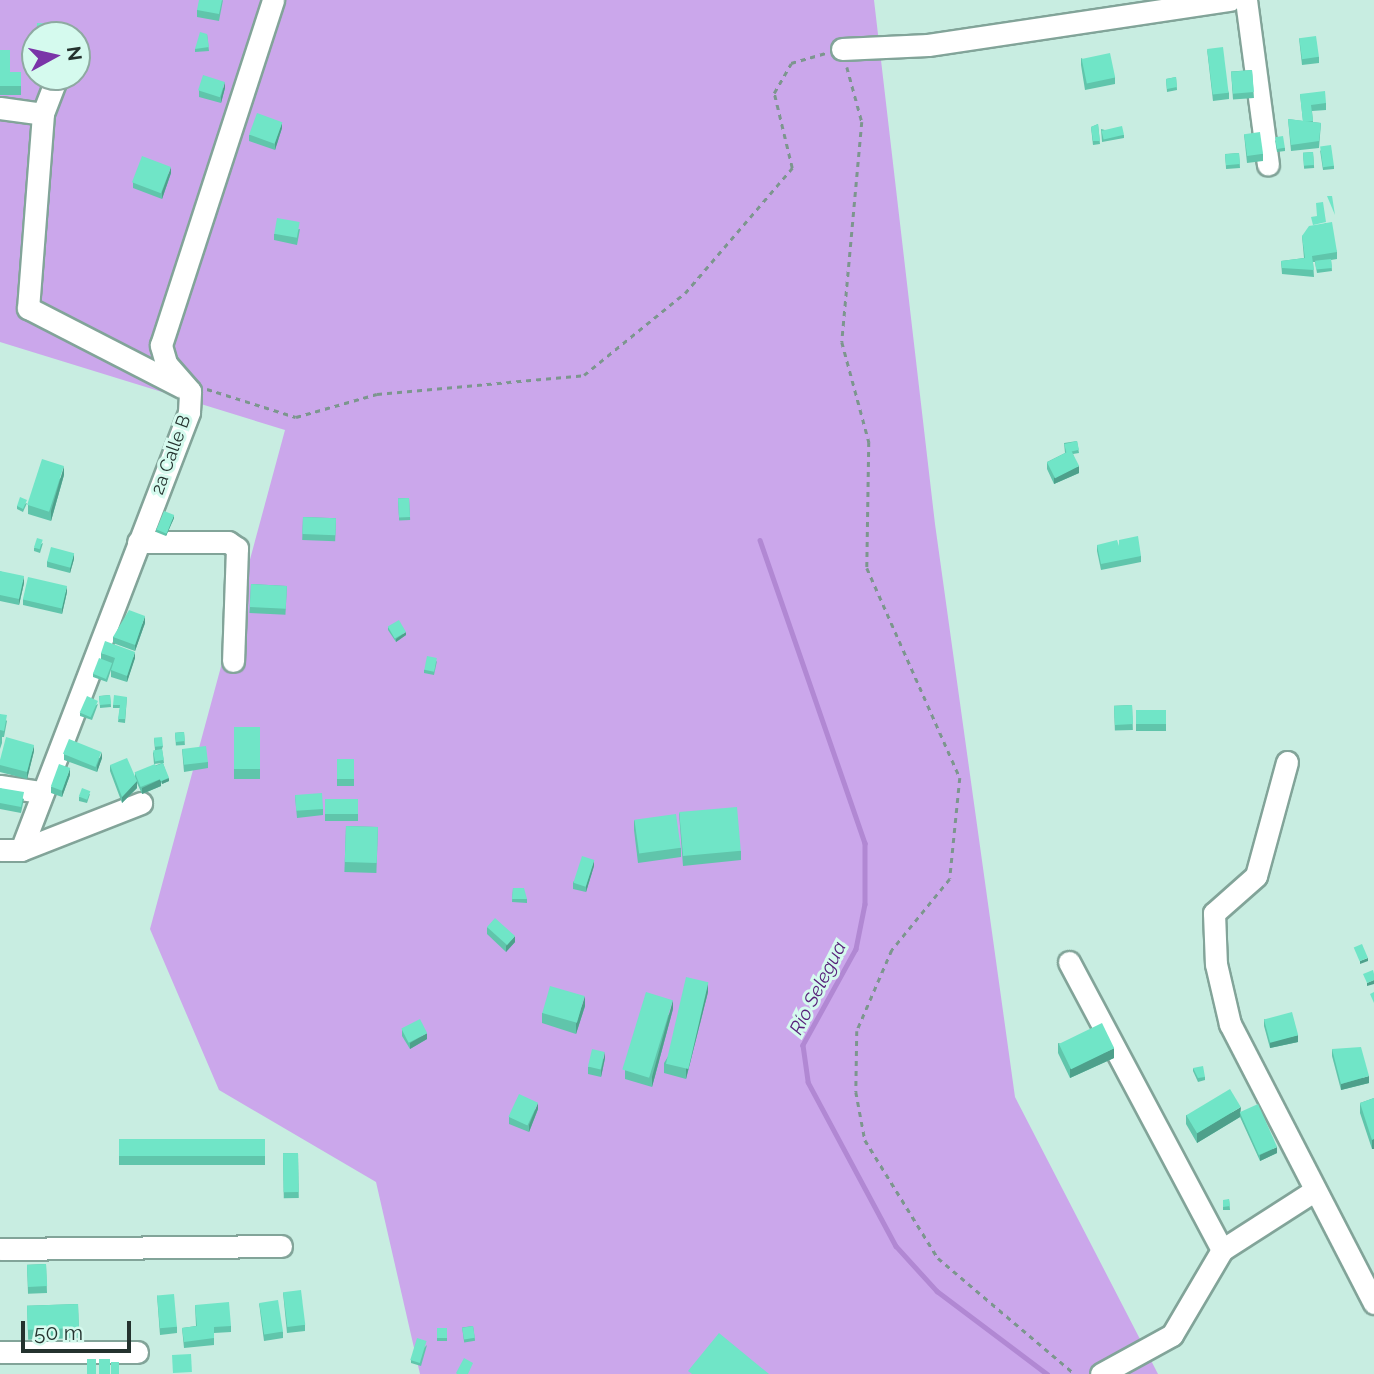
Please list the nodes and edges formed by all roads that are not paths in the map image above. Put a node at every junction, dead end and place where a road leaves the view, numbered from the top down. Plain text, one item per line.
1 (273, 0) edge
2 (1230, 0) edge
3 (1246, 0) edge
4 (842, 49) road end
5 (52, 91) edge
6 (0, 108) edge
7 (43, 114) junction
8 (1268, 166) dead end
9 (190, 391) junction
10 (138, 542) junction
11 (233, 662) dead end
12 (1287, 762) dead end
13 (0, 786) edge
14 (40, 792) junction
15 (141, 803) dead end
16 (11, 850) edge
17 (1069, 962) dead end
18 (1314, 1191) junction
19 (281, 1246) dead end
20 (0, 1249) edge
21 (1222, 1250) junction
22 (1374, 1303) edge
23 (0, 1352) edge
24 (137, 1352) dead end
25 (1101, 1374) edge

1 - 9 street, 2a Calle B
2 - 4 street
3 - 8 street
5 - 7 street
6 - 7 street
7 - 9 street
9 - 10 street, 2a Calle B
10 - 11 street
10 - 14 street, 2a Calle B
12 - 18 street
13 - 14 street
14 - 16 street, 2a Calle B
15 - 16 street
17 - 21 street
18 - 21 street
18 - 22 street
19 - 20 street
21 - 25 street
23 - 24 street

